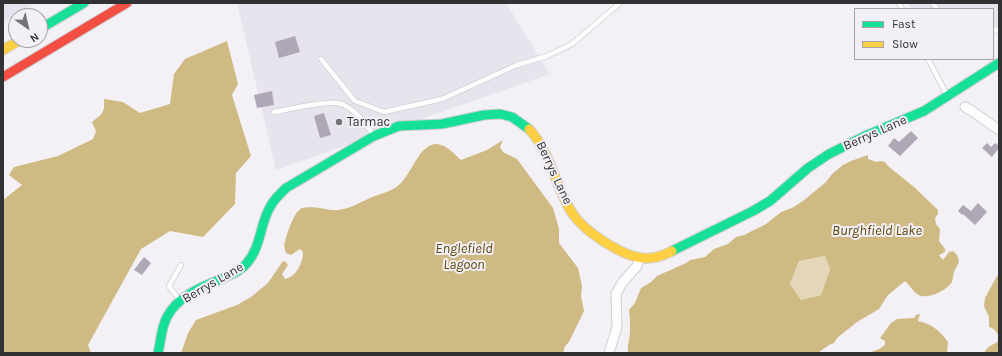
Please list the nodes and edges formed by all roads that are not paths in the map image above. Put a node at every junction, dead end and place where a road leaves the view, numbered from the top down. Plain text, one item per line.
1 (84, 3) edge
2 (127, 3) edge
3 (620, 3) edge
4 (48, 23) edge
5 (321, 59) dead end
6 (929, 60) edge
7 (999, 63) edge
8 (3, 77) edge
9 (948, 96) junction
10 (970, 108) dead end
11 (274, 112) dead end
12 (999, 130) edge
13 (374, 136) junction
14 (640, 258) junction
15 (181, 265) dead end
16 (180, 301) junction
17 (158, 353) edge
18 (609, 353) edge

1 - 4 main road
2 - 8 main road
3 - 5 lane
6 - 9 lane
7 - 9 main road, Berrys Lane
9 - 14 main road, Berrys Lane
10 - 12 street
11 - 13 lane
13 - 14 main road, Berrys Lane
13 - 16 main road, Berrys Lane
14 - 18 street
15 - 16 lane
16 - 17 main road, Berrys Lane

